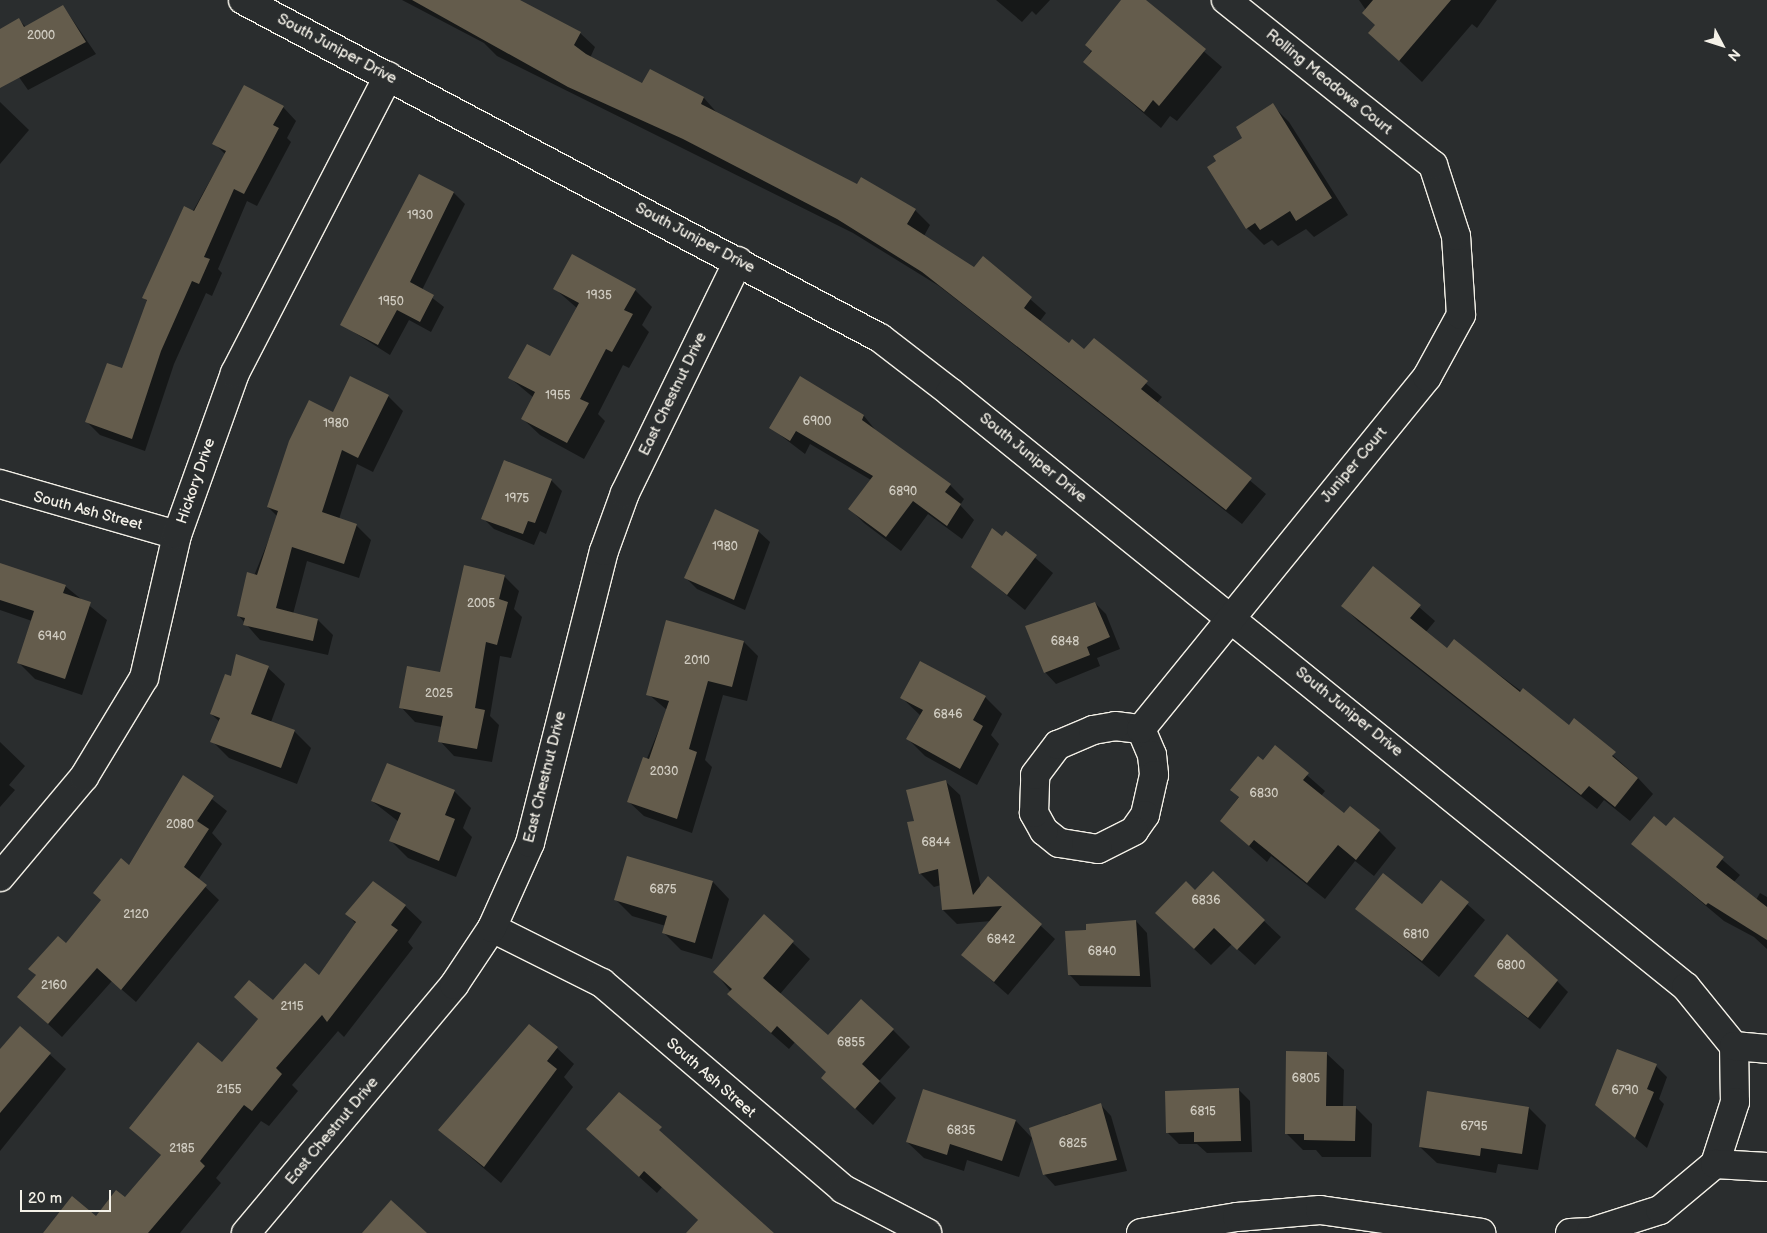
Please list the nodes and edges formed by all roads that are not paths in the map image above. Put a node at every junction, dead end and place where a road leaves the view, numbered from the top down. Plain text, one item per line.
1 (243, 0) edge
2 (1226, 0) edge
3 (388, 76) junction
4 (1433, 165) joint
5 (738, 261) junction
6 (0, 484) edge
7 (177, 535) junction
8 (1230, 616) junction
9 (1141, 729) junction
10 (0, 877) edge
11 (492, 928) junction
12 (1734, 1046) junction
13 (1767, 1049) edge
14 (1715, 1164) junction
15 (1767, 1167) edge
16 (246, 1233) edge
17 (927, 1233) edge
18 (1140, 1233) edge
19 (1480, 1233) edge
20 (1570, 1233) edge

1 - 3 street, South Juniper Drive
2 - 4 street, Rolling Meadows Court
3 - 5 street, South Juniper Drive
3 - 7 street, Hickory Drive
4 - 8 street, Juniper Court
5 - 8 street, South Juniper Drive
5 - 11 street, East Chestnut Drive
6 - 7 street, South Ash Street
7 - 10 street, Hickory Drive
8 - 9 street, Juniper Court
8 - 12 street, South Juniper Drive
9 - 9 street
11 - 16 street, East Chestnut Drive
11 - 17 street, South Ash Street
12 - 13 street
12 - 14 street
14 - 15 street
14 - 20 street
18 - 19 street

